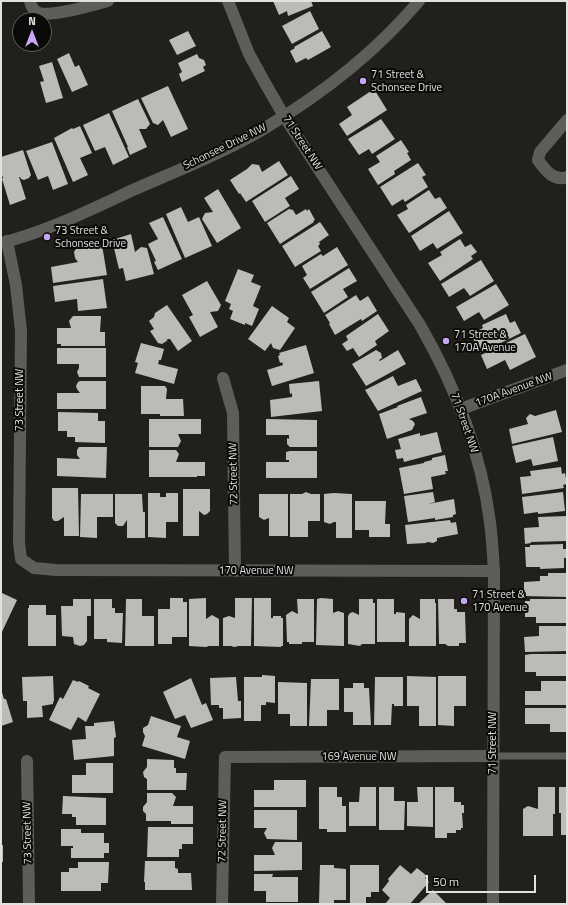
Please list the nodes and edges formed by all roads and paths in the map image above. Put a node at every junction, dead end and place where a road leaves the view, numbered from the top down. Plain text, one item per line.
1 (108, 1) edge
2 (228, 1) edge
3 (419, 1) edge
4 (31, 4) edge
5 (284, 116) junction
6 (567, 120) edge
7 (567, 177) edge
8 (4, 242) edge
9 (567, 370) edge
10 (223, 378) dead end
11 (461, 409) junction
12 (21, 559) joint
13 (236, 571) junction
14 (494, 571) junction
15 (494, 756) junction
16 (567, 756) edge
17 (225, 757) joint
18 (27, 761) dead end
19 (29, 904) edge
20 (222, 904) edge
21 (493, 904) edge

1 - 4 street
2 - 5 street, 71 Street NW
3 - 5 street, Schonsee Drive NW
5 - 8 street, Schonsee Drive NW
5 - 11 street, 71 Street NW
6 - 7 street
8 - 12 street, 73 Street NW
9 - 11 street, 170A Avenue NW
10 - 13 street, 72 Street NW
11 - 14 street, 71 Street NW
12 - 13 street, 170 Avenue NW
13 - 14 street, 170 Avenue NW
14 - 15 street, 71 Street NW
15 - 16 lane
15 - 17 street, 169 Avenue NW
15 - 21 street, 71 Street NW
17 - 20 street, 72 Street NW
18 - 19 street, 73 Street NW

